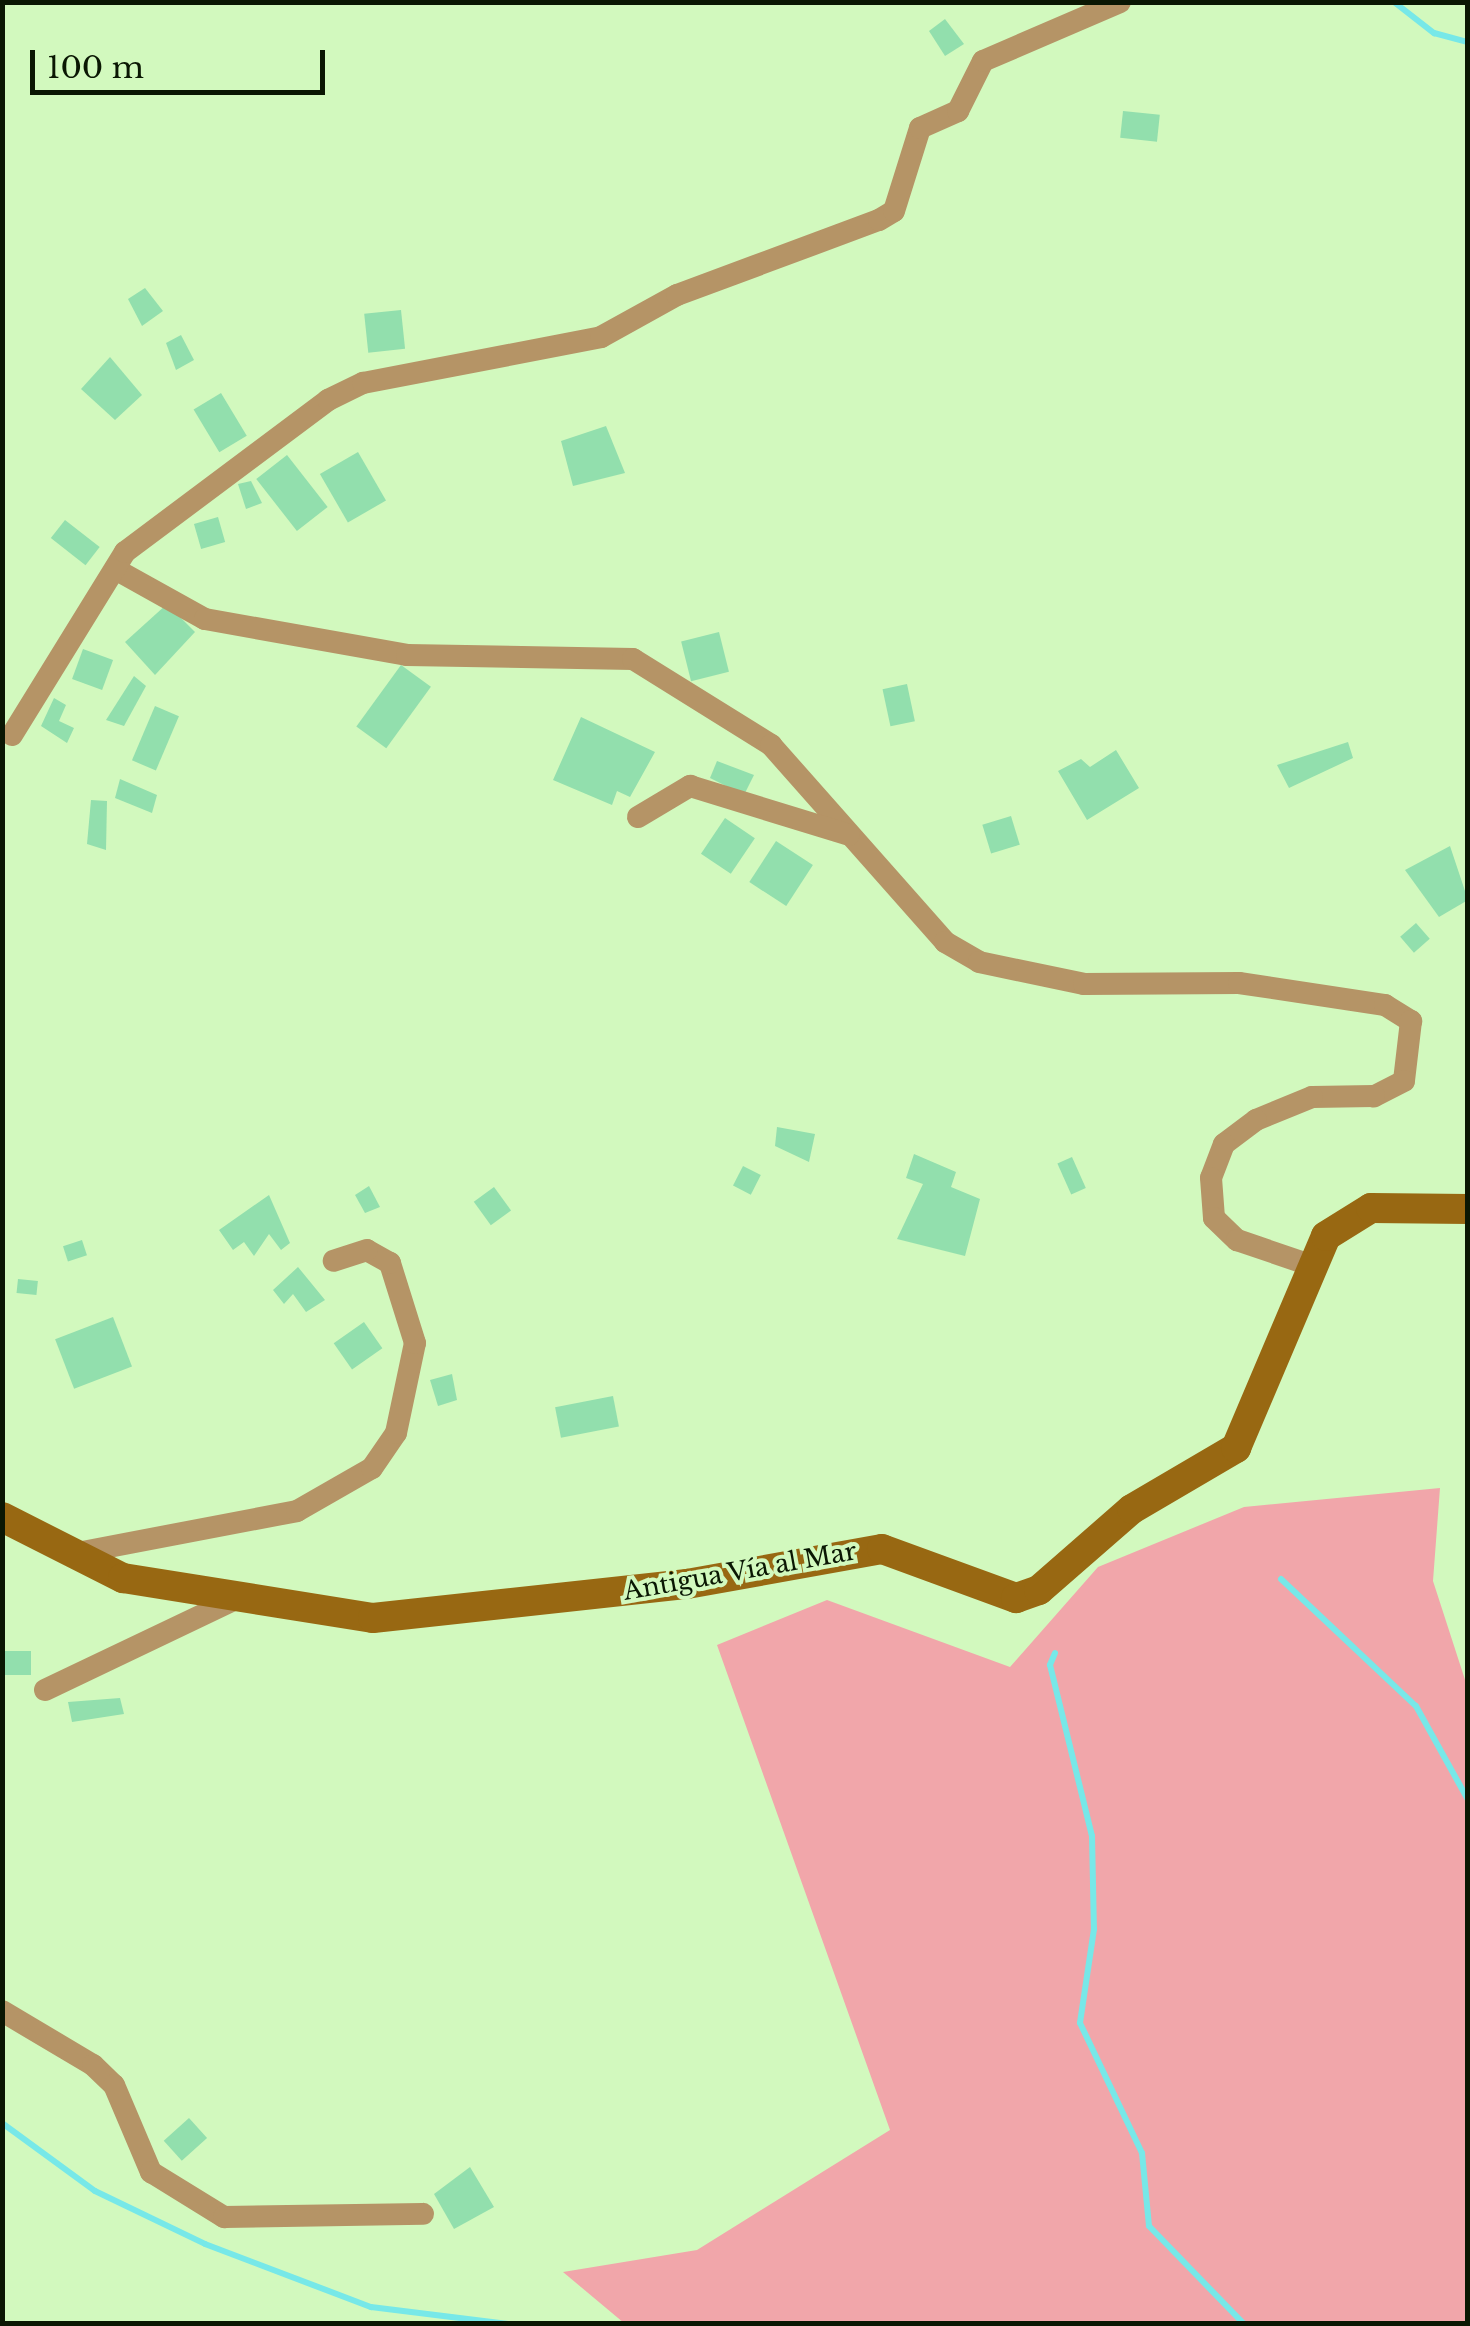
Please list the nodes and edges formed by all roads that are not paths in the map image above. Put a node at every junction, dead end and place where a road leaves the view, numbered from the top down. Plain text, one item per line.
1 (1120, 2) edge
2 (115, 569) junction
3 (12, 735) dead end
4 (638, 816) dead end
5 (852, 836) junction
6 (1468, 1210) edge
7 (334, 1261) dead end
8 (1306, 1264) junction
9 (2, 1516) edge
10 (65, 1555) junction
11 (250, 1593) junction
12 (45, 1690) dead end
13 (2, 2012) edge
14 (423, 2214) dead end

1 - 2 street
2 - 3 street
2 - 5 street
4 - 5 street
5 - 8 street
6 - 8 main road, Antigua Vía al Mar
7 - 10 street
8 - 11 main road, Antigua Vía al Mar
9 - 10 main road, Antigua Vía al Mar
10 - 11 main road, Antigua Vía al Mar
11 - 12 street
13 - 14 street

